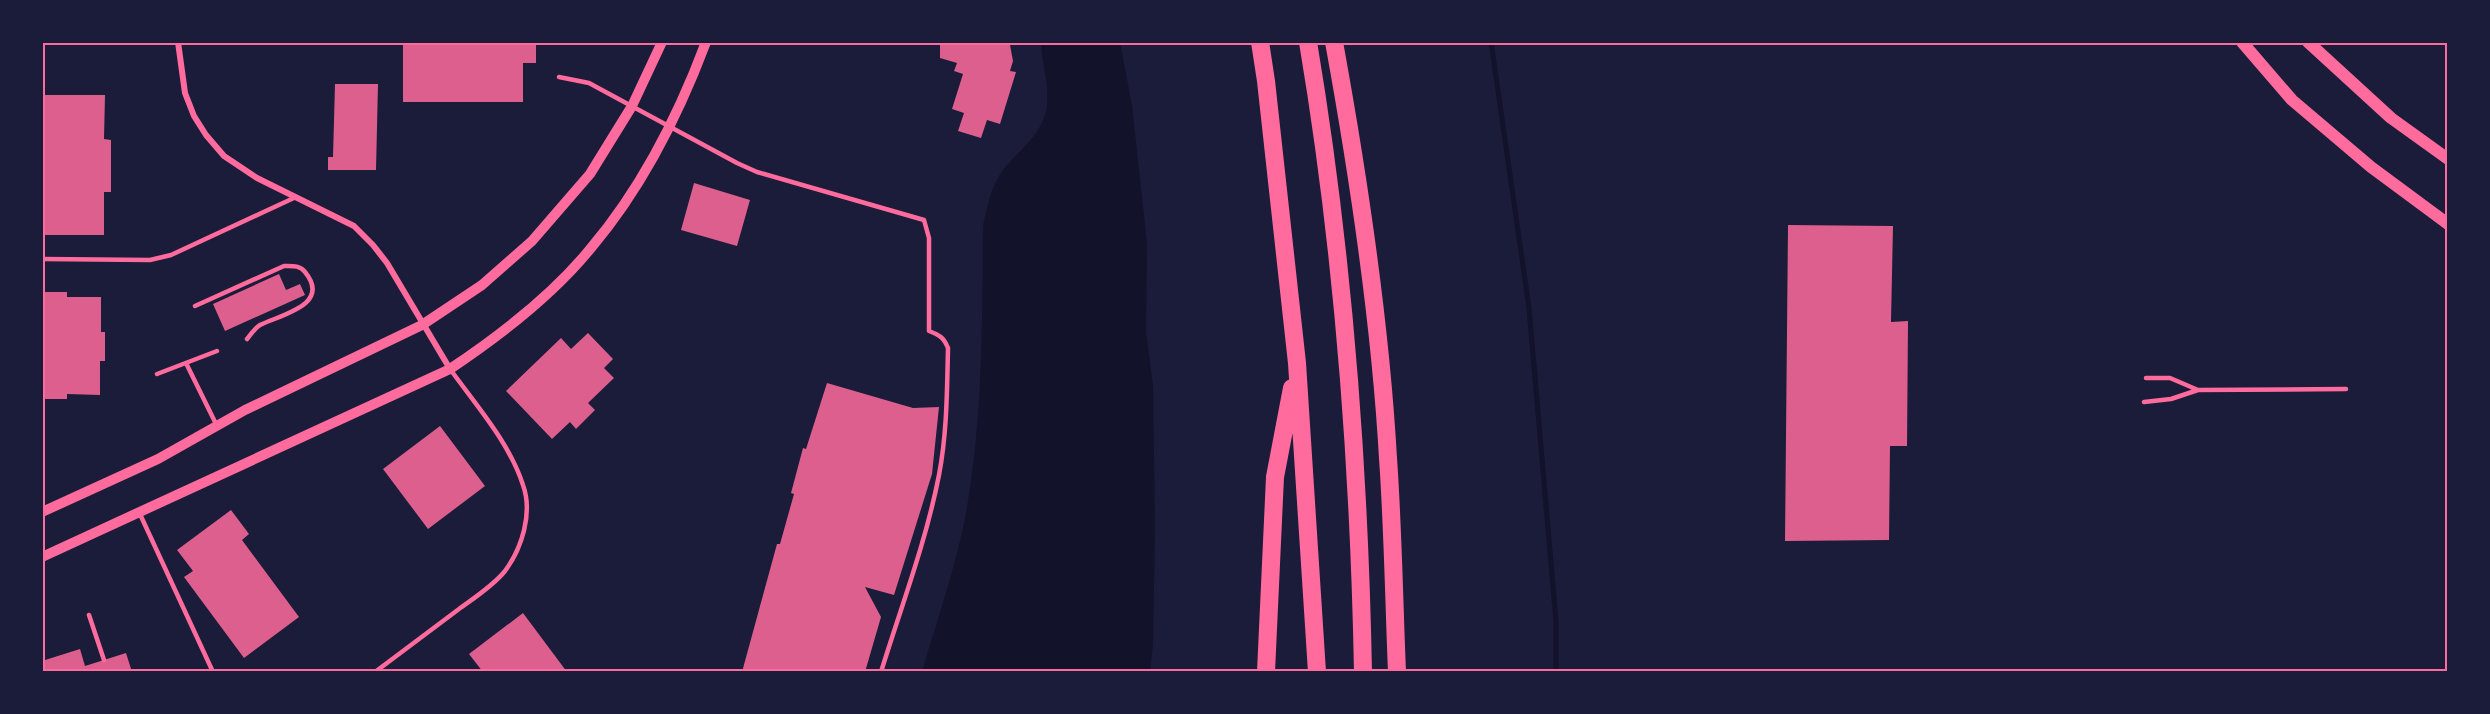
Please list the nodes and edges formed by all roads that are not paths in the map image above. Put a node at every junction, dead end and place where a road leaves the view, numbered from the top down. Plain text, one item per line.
1 (178, 42) edge
2 (662, 42) edge
3 (706, 42) edge
4 (1260, 42) edge
5 (1308, 42) edge
6 (1334, 42) edge
7 (2242, 42) edge
8 (2308, 42) edge
9 (559, 77) dead end
10 (632, 106) junction
11 (668, 125) junction
12 (2448, 159) edge
13 (296, 197) junction
14 (2448, 224) edge
15 (42, 259) edge
16 (195, 306) dead end
17 (422, 325) junction
18 (247, 339) dead end
19 (217, 351) dead end
20 (186, 363) junction
21 (1297, 363) junction
22 (450, 369) junction
23 (157, 374) dead end
24 (2146, 378) dead end
25 (2198, 390) junction
26 (2346, 390) dead end
27 (2144, 402) dead end
28 (217, 426) junction
29 (42, 512) edge
30 (139, 512) junction
31 (42, 557) edge
32 (89, 615) dead end
33 (104, 660) dead end
34 (213, 672) edge
35 (375, 672) edge
36 (881, 672) edge
37 (1266, 672) edge
38 (1317, 672) edge
39 (1363, 672) edge
40 (1397, 672) edge

1 - 13 street
2 - 10 street
3 - 11 street
4 - 21 highway
5 - 39 highway
6 - 40 highway
7 - 14 main road
8 - 12 main road
9 - 10 lane
10 - 11 lane
10 - 17 street
11 - 22 street
11 - 36 lane
13 - 15 lane
13 - 17 street
16 - 18 lane
17 - 22 street
17 - 28 street
19 - 20 lane
20 - 23 lane
20 - 28 lane
21 - 37 highway
21 - 38 highway
22 - 30 street
22 - 35 lane
24 - 25 lane
25 - 26 lane
25 - 27 lane
28 - 29 street
30 - 31 street
30 - 34 lane
32 - 33 lane

